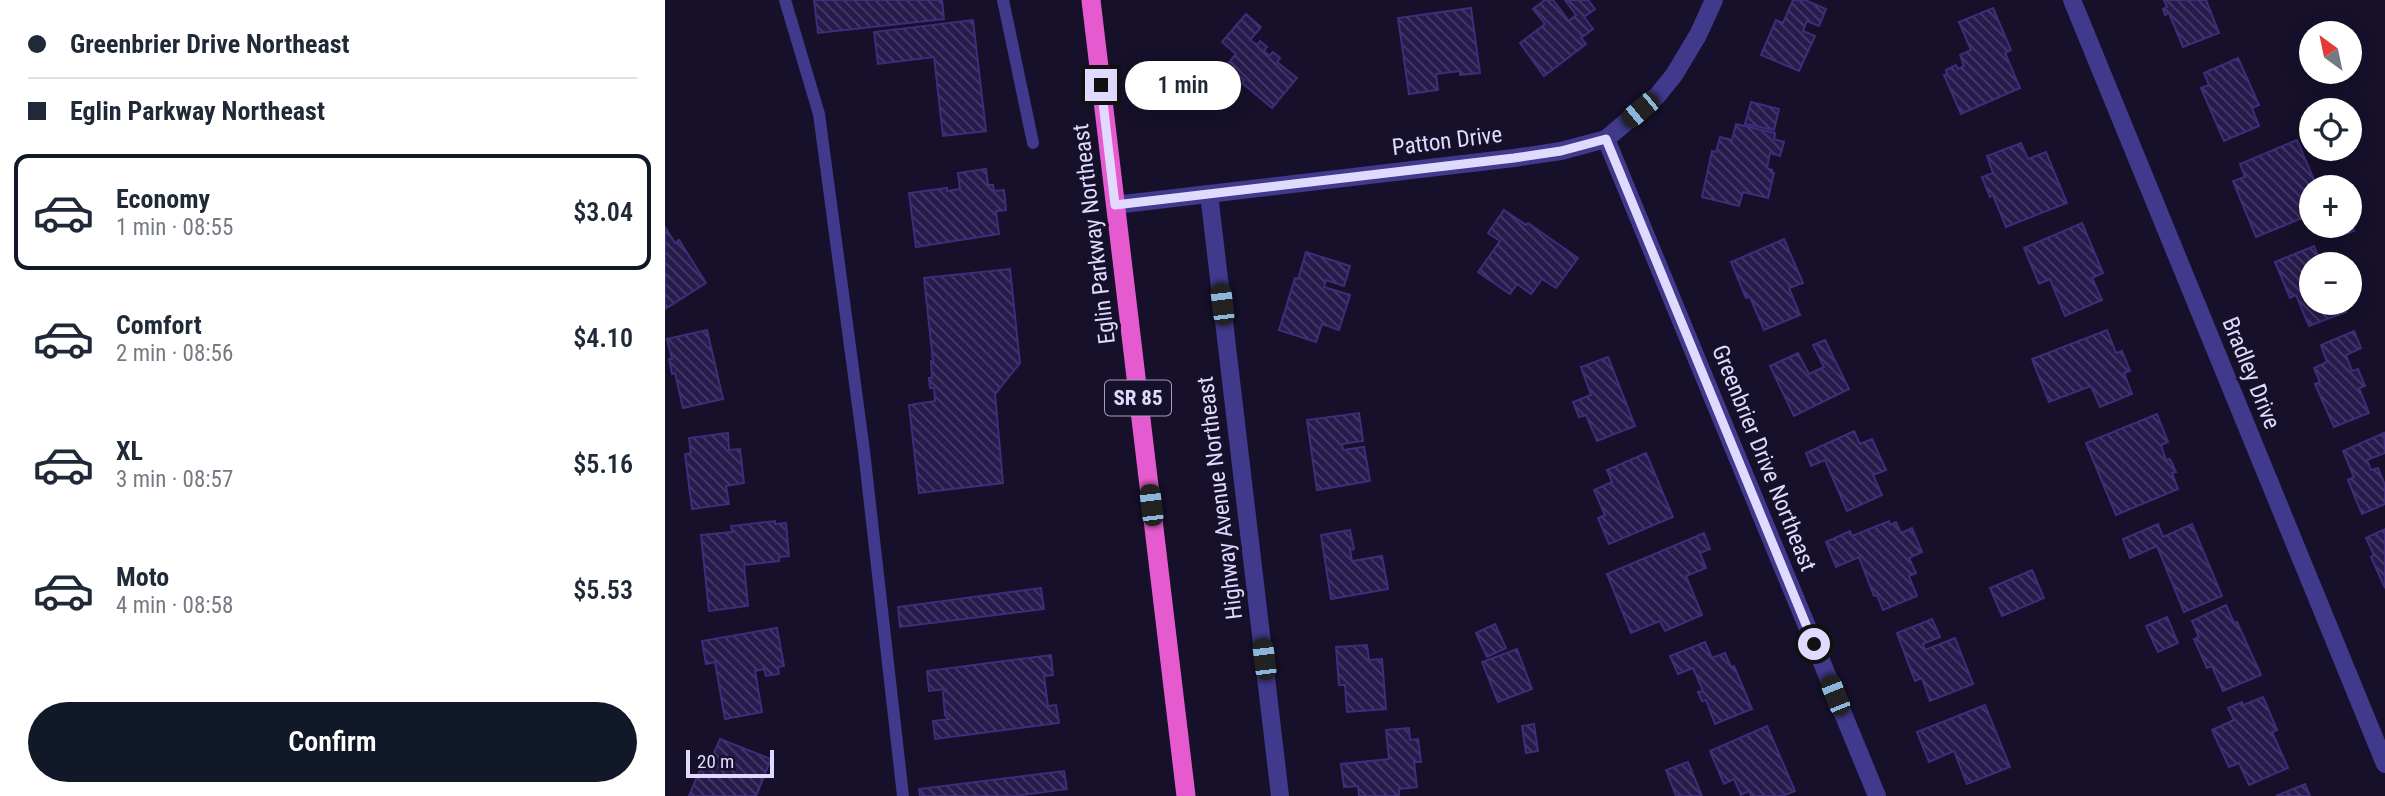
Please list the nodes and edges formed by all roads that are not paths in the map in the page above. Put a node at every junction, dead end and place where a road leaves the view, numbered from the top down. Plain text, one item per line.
1 (785, 0) edge
2 (1003, 0) edge
3 (1091, 0) edge
4 (1714, 0) edge
5 (2072, 0) edge
6 (1606, 139) junction
7 (1033, 143) dead end
8 (1209, 194) junction
9 (1115, 205) junction
10 (2385, 764) edge
11 (903, 796) edge
12 (1185, 796) edge
13 (1280, 796) edge
14 (1877, 796) edge

1 - 11 lane
2 - 7 lane
3 - 9 highway, Eglin Parkway Northeast / SR 85
4 - 6 street, Patton Drive
5 - 10 street, Bradley Drive
6 - 8 street, Patton Drive
6 - 14 street, Greenbrier Drive Northeast
8 - 9 street, Patton Drive
8 - 13 street, Highway Avenue Northeast
9 - 12 highway, Eglin Parkway Northeast / SR 85

